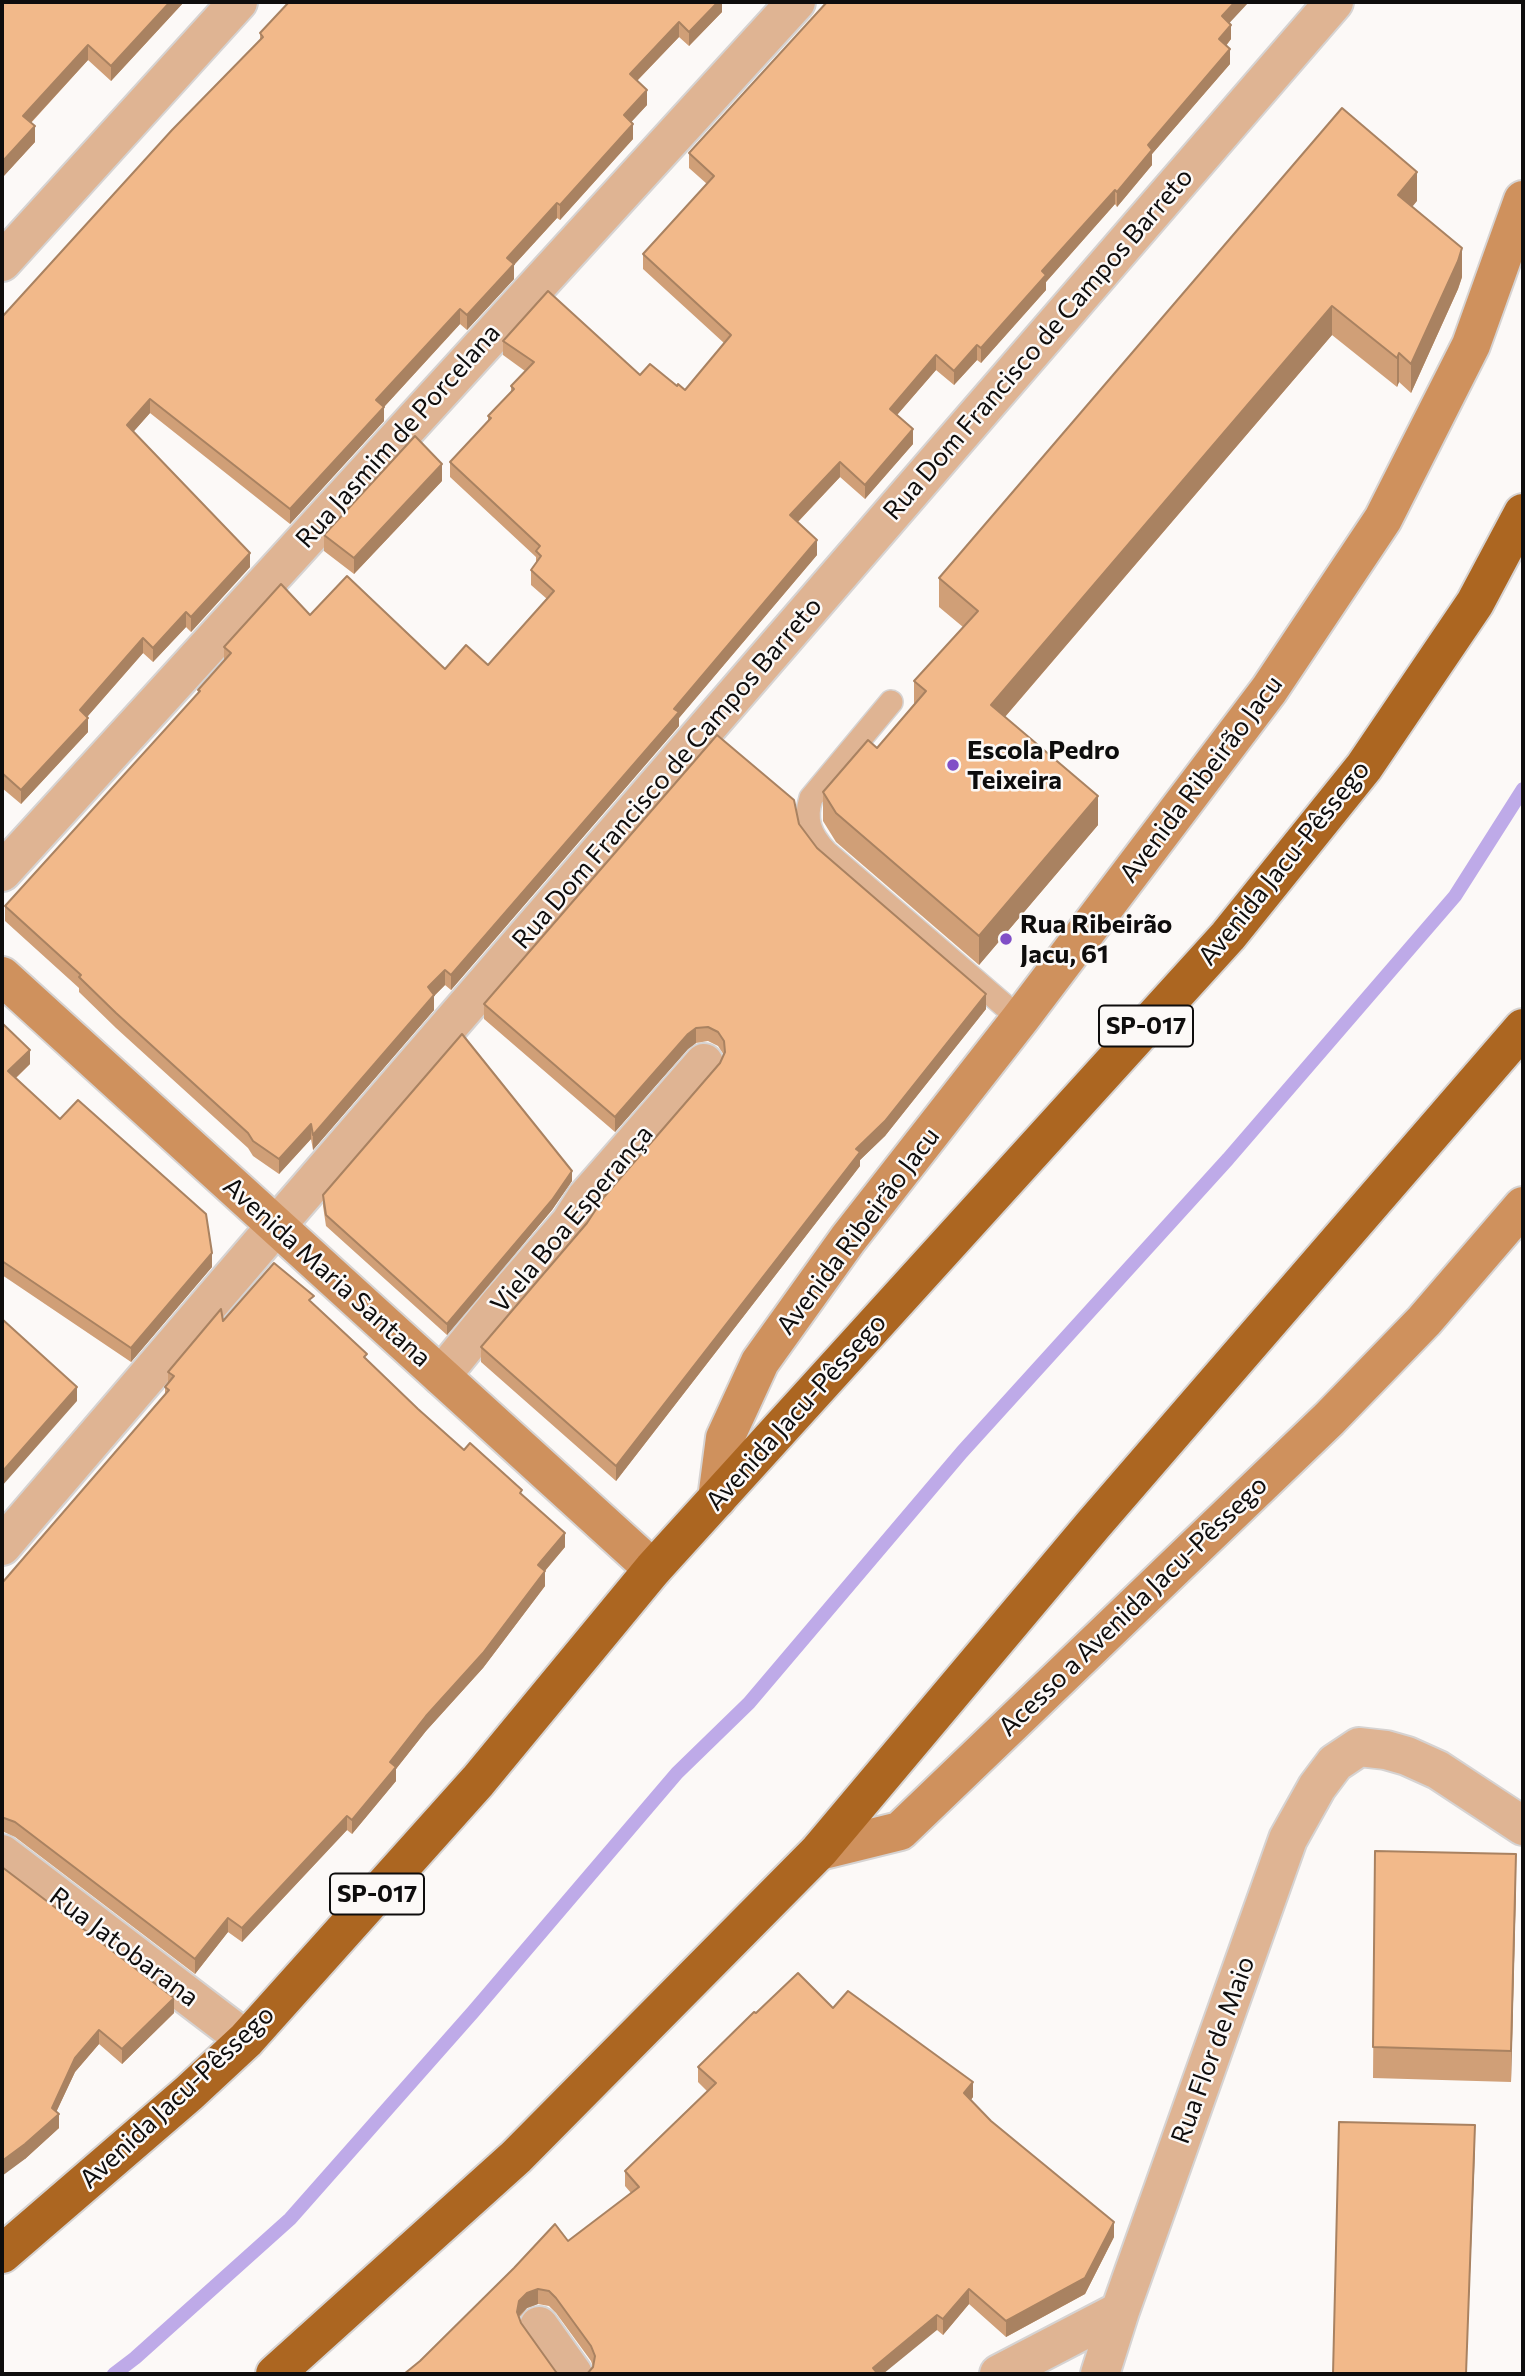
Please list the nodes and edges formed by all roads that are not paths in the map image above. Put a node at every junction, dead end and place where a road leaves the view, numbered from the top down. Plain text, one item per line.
1 (238, 2) edge
2 (796, 2) edge
3 (1334, 2) edge
4 (1523, 200) edge
5 (2, 262) edge
6 (1523, 513) edge
7 (891, 702) dead end
8 (2, 872) edge
9 (2, 976) edge
10 (1020, 1019) junction
11 (1523, 1028) edge
12 (704, 1063) dead end
13 (1523, 1206) edge
14 (276, 1226) junction
15 (441, 1376) junction
16 (717, 1499) junction
17 (2, 1546) edge
18 (653, 1569) junction
19 (1523, 1826) edge
20 (819, 1851) junction
21 (2, 1854) edge
22 (246, 2040) junction
23 (2, 2254) edge
24 (1119, 2311) junction
25 (539, 2326) dead end
26 (1005, 2373) edge
27 (275, 2374) edge
28 (573, 2374) edge
29 (1100, 2374) edge

1 - 5 street
2 - 8 street, Rua Jasmim de Porcelana
3 - 14 street, Rua Dom Francisco de Campos Barreto
4 - 10 street, Avenida Ribeirão Jacu
6 - 16 highway, Avenida Jacu-Pêssego / SP-017
7 - 10 lane
9 - 14 street, Avenida Maria Santana
10 - 16 street, Avenida Ribeirão Jacu
11 - 20 highway
12 - 15 street, Viela Boa Esperança
13 - 20 street, Acesso a Avenida Jacu-Pêssego
14 - 15 street, Avenida Maria Santana
14 - 17 street, Rua Dom Francisco de Campos Barreto
15 - 18 street, Avenida Maria Santana
16 - 18 highway, Avenida Jacu-Pêssego / SP-017
18 - 22 highway, Avenida Jacu-Pêssego / SP-017
19 - 24 street, Rua Flor de Maio
20 - 27 highway
21 - 22 street, Rua Jatobarana
22 - 23 highway, Avenida Jacu-Pêssego / SP-017
24 - 26 street
24 - 29 street, Rua Flor de Maio
25 - 28 street

